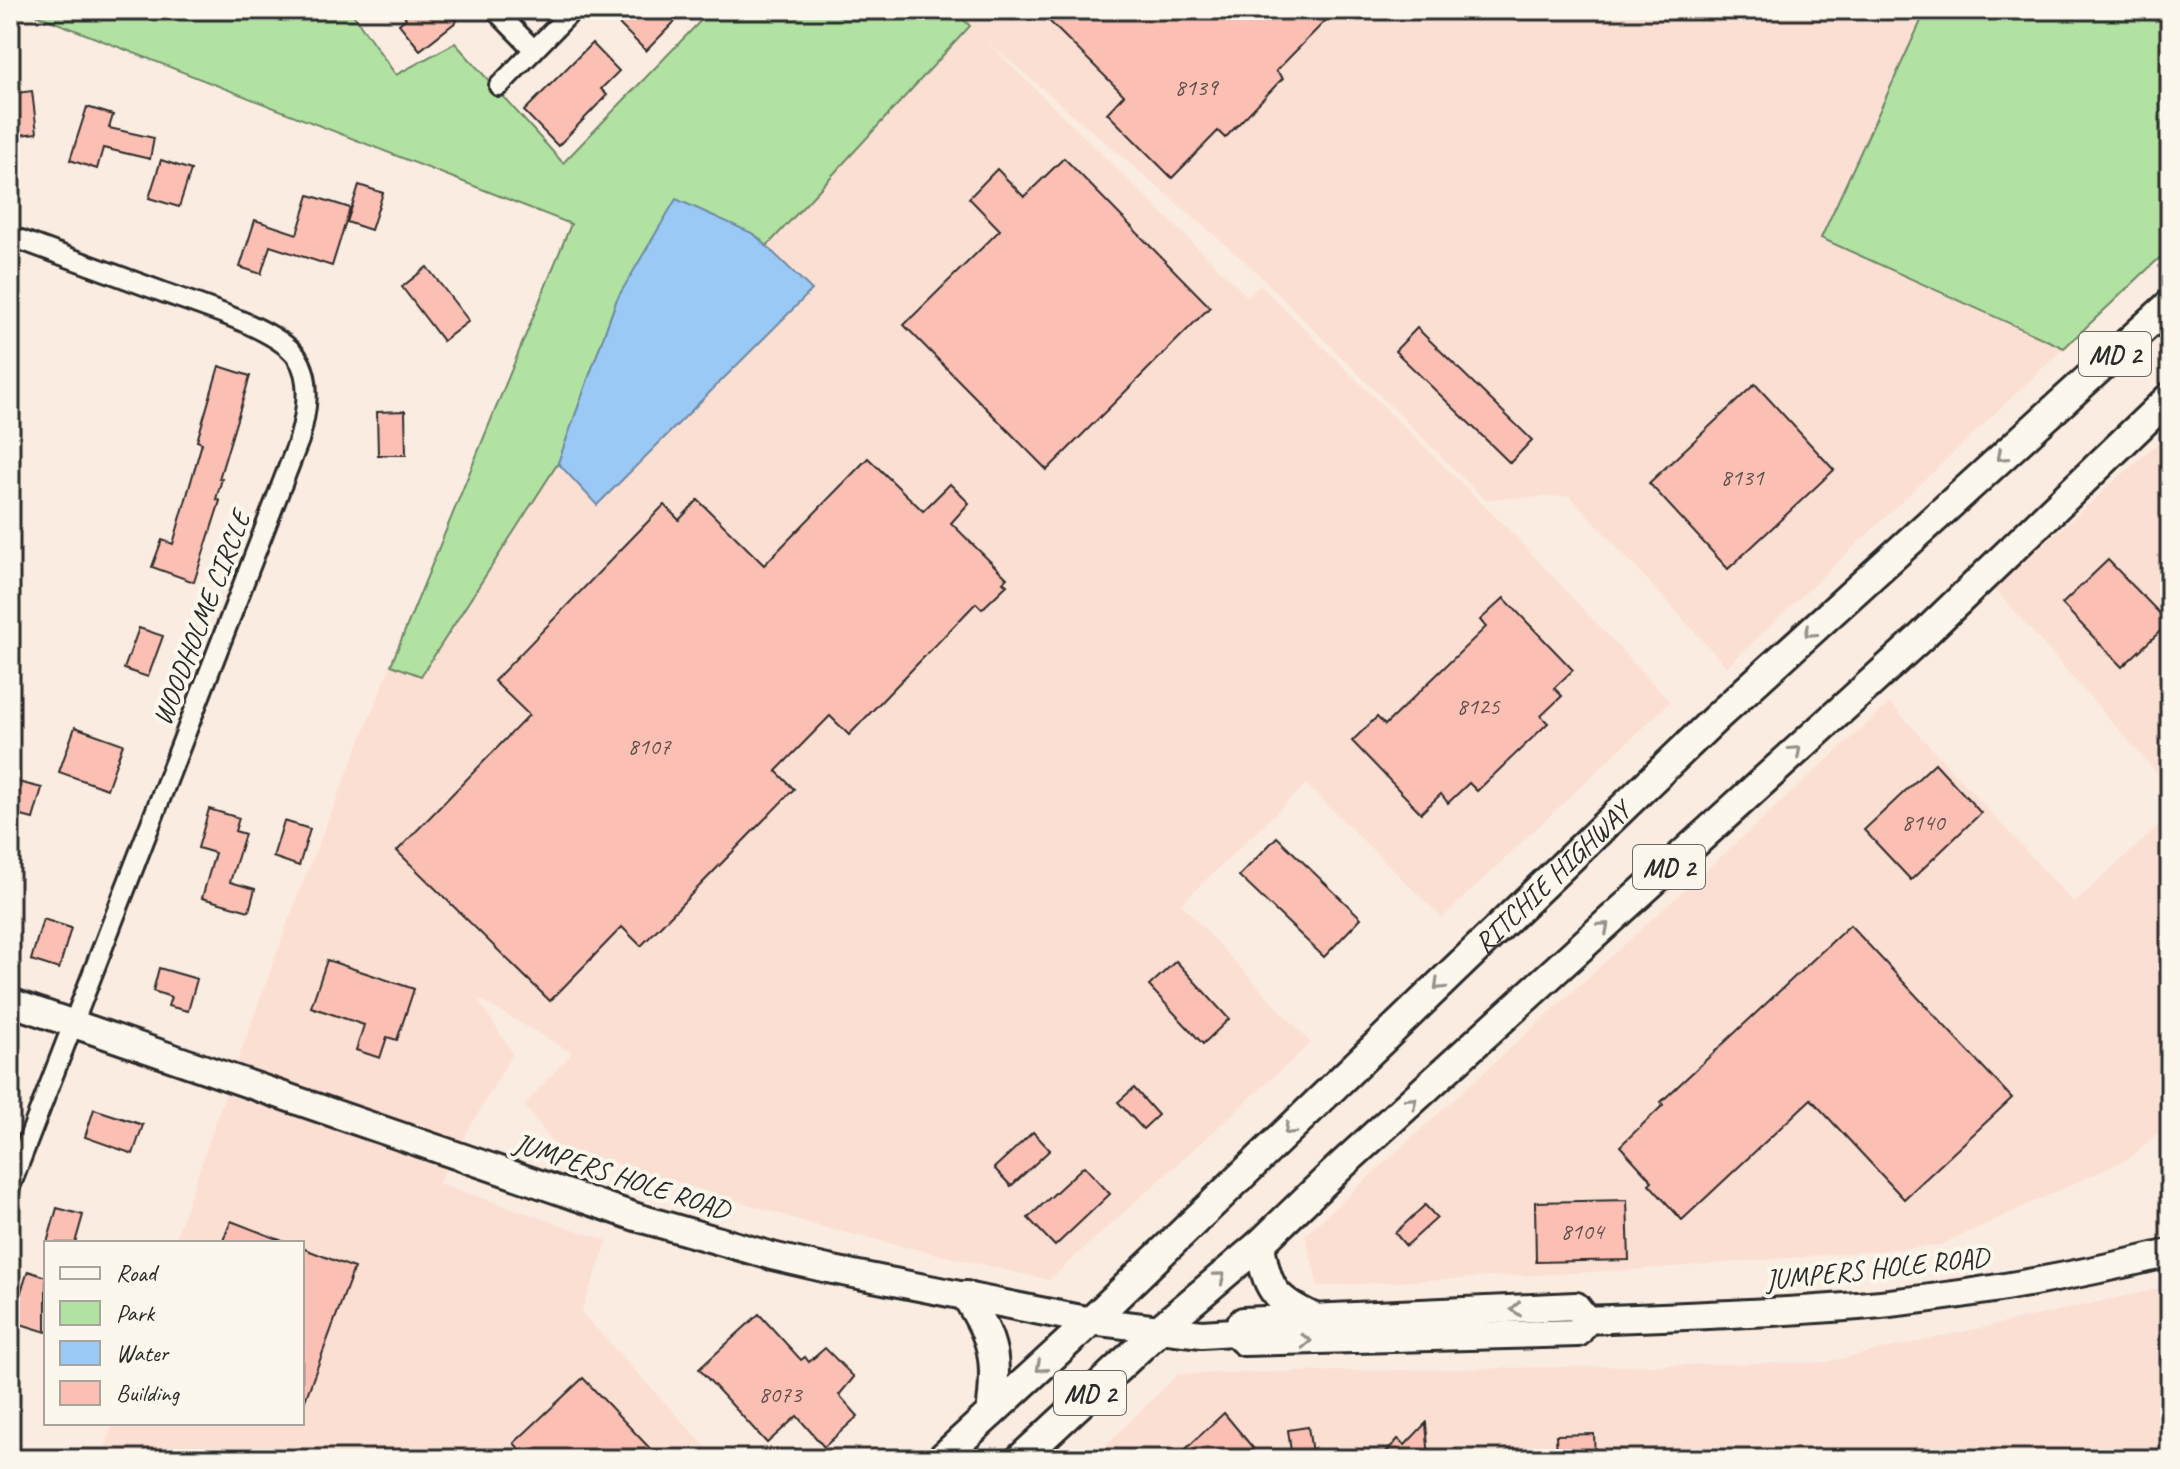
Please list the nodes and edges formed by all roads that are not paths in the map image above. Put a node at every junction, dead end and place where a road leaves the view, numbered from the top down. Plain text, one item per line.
1 (495, 10) edge
2 (573, 10) edge
3 (534, 50) junction
4 (499, 86) dead end
5 (10, 239) edge
6 (2170, 304) edge
7 (2170, 397) edge
8 (10, 1002) edge
9 (73, 1024) junction
10 (10, 1187) edge
11 (1260, 1244) junction
12 (2170, 1253) edge
13 (966, 1296) junction
14 (1314, 1318) junction
15 (1587, 1320) junction
16 (1091, 1321) junction
17 (1161, 1328) junction
18 (1233, 1332) junction
19 (991, 1413) junction
20 (941, 1459) edge
21 (1020, 1459) edge

1 - 3 street
2 - 3 street
3 - 4 street
5 - 9 street, WOODHOLME CIRCLE
6 -> 16 main road, RITCHIE HIGHWAY / MD 2
11 -> 7 main road, MD 2
8 - 9 main road, JUMPERS HOLE ROAD
9 - 10 street, WOODHOLME CIRCLE
9 - 13 main road, JUMPERS HOLE ROAD
11 - 14 main road
17 -> 11 main road, MD 2
12 - 15 main road, JUMPERS HOLE ROAD
13 - 16 main road, JUMPERS HOLE ROAD
13 - 19 main road
15 -> 14 main road, JUMPERS HOLE ROAD
14 - 18 main road, JUMPERS HOLE ROAD
18 -> 15 main road, JUMPERS HOLE ROAD
16 - 17 main road, JUMPERS HOLE ROAD
16 -> 19 main road, RITCHIE HIGHWAY / MD 2
17 - 18 main road, JUMPERS HOLE ROAD
17 - 21 main road, MD 2
19 - 20 main road, RITCHIE HIGHWAY / MD 2

